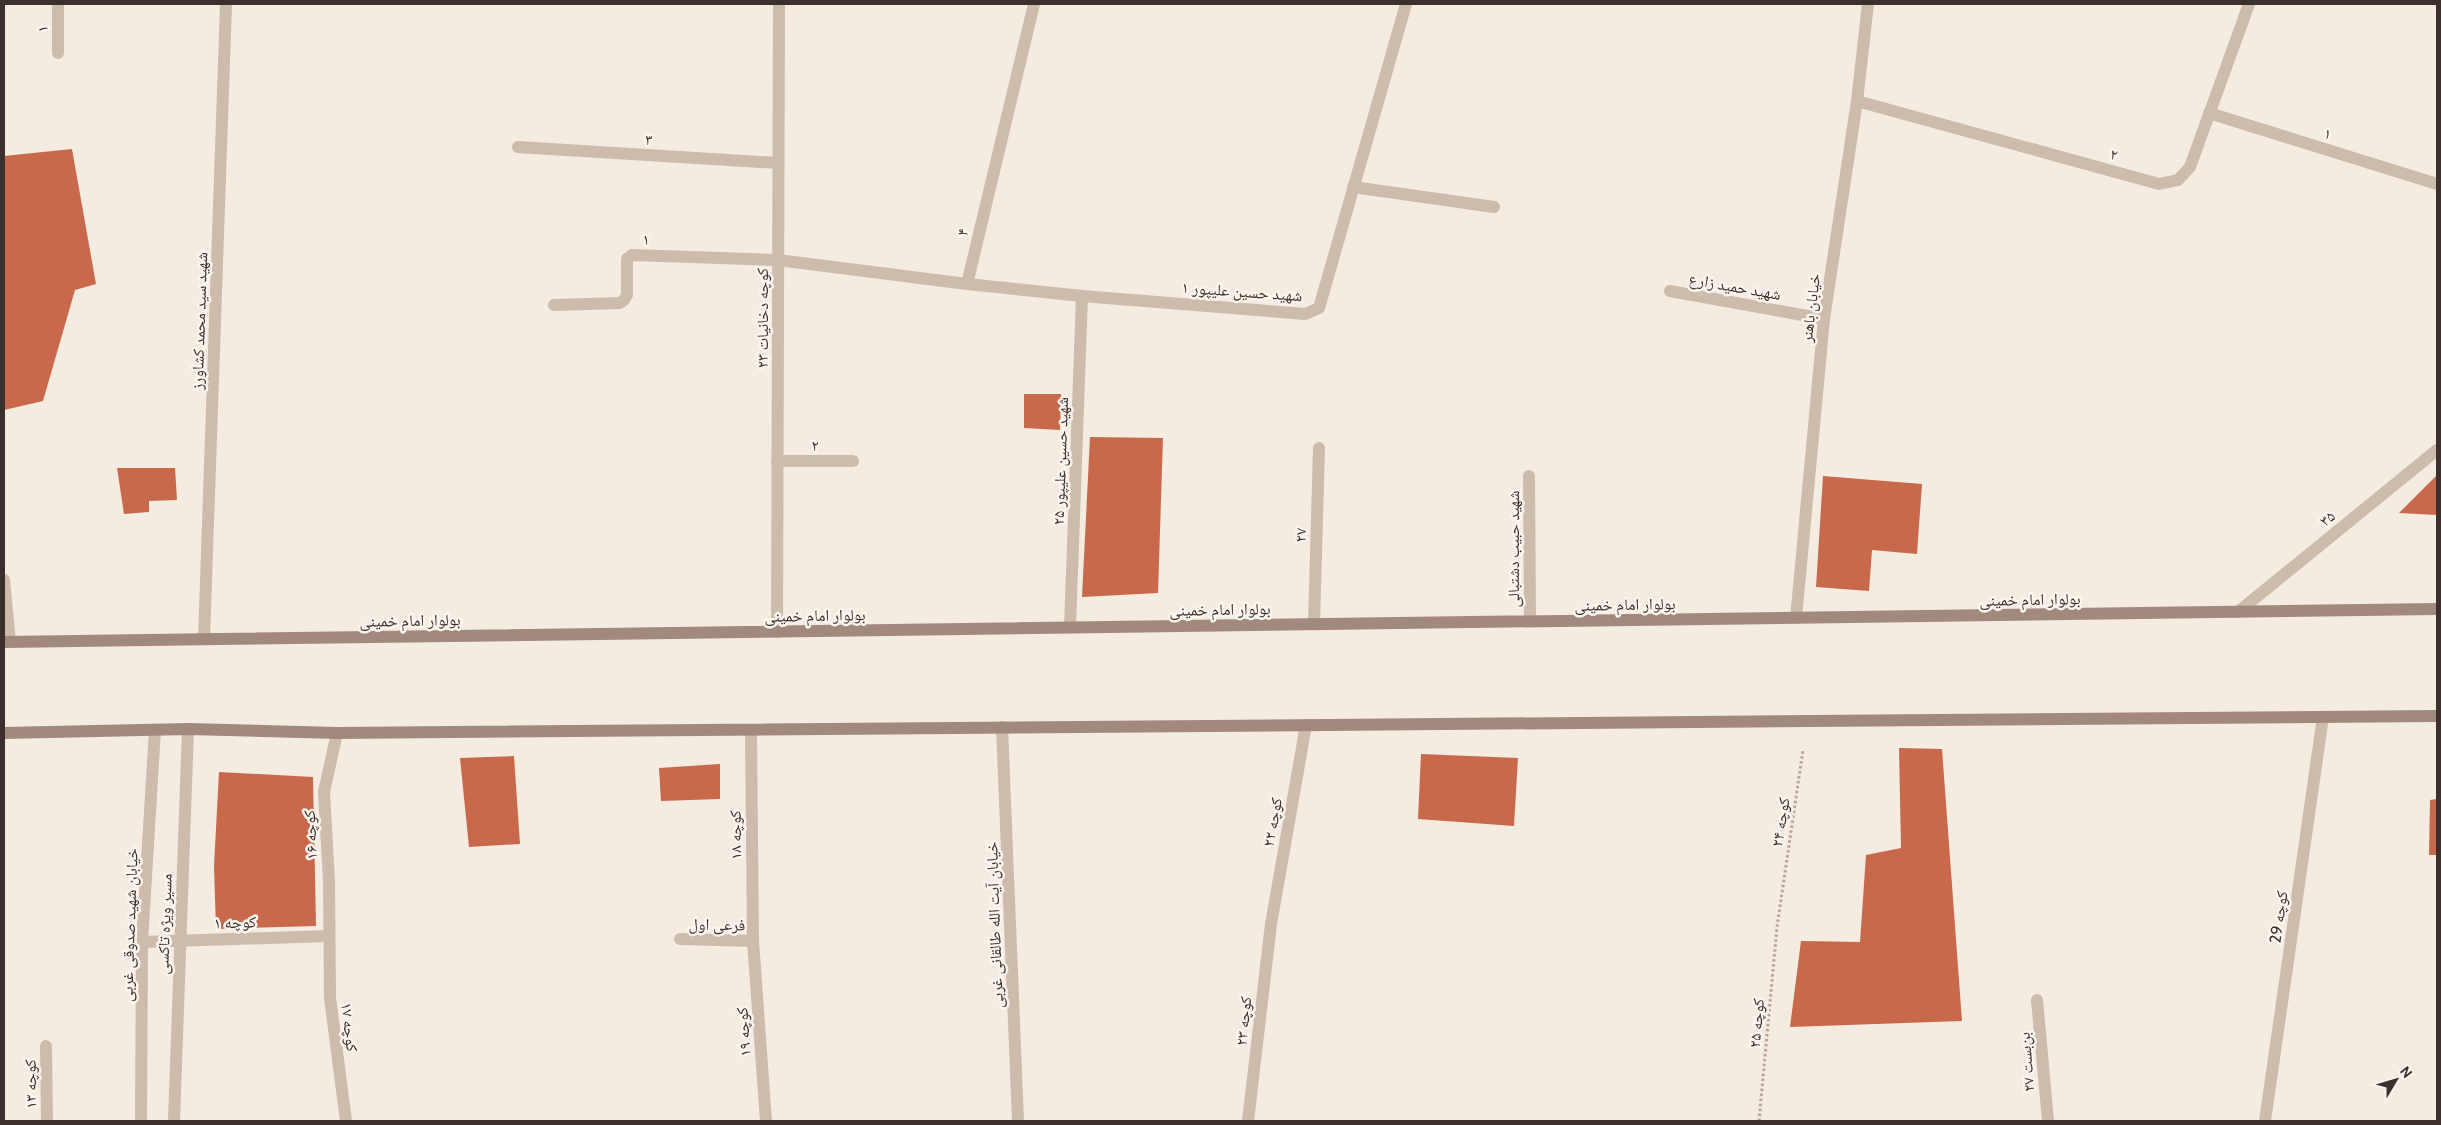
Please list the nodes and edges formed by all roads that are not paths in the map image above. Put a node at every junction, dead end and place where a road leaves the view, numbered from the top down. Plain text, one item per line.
1 (58, 4) edge
2 (226, 4) edge
3 (779, 4) edge
4 (1034, 4) edge
5 (1406, 4) edge
6 (1868, 4) edge
7 (2248, 4) edge
8 (58, 53) dead end
9 (1857, 101) junction
10 (2208, 113) junction
11 (518, 147) dead end
12 (778, 163) junction
13 (2437, 184) edge
14 (1353, 187) junction
15 (1494, 207) dead end
16 (778, 260) junction
17 (967, 284) junction
18 (1670, 291) dead end
19 (1082, 296) junction
20 (554, 305) dead end
21 (1824, 318) junction
22 (1319, 448) dead end
23 (2437, 450) edge
24 (777, 461) junction
25 (853, 461) dead end
26 (1529, 476) dead end
27 (4, 580) edge
28 (2437, 609) edge
29 (2238, 612) junction
30 (1796, 618) junction
31 (1530, 622) junction
32 (1314, 624) junction
33 (1070, 627) junction
34 (776, 632) junction
35 (204, 639) junction
36 (7, 642) edge
37 (2437, 716) edge
38 (2323, 717) junction
39 (1306, 725) junction
40 (1002, 728) junction
41 (188, 729) junction
42 (156, 730) junction
43 (750, 730) junction
44 (4, 733) edge
45 (337, 733) junction
46 (1271, 924) joint
47 (329, 936) junction
48 (680, 939) dead end
49 (179, 940) junction
50 (753, 941) junction
51 (142, 942) junction
52 (2037, 1000) dead end
53 (46, 1046) dead end
54 (47, 1121) edge
55 (141, 1121) edge
56 (174, 1121) edge
57 (346, 1121) edge
58 (766, 1121) edge
59 (1018, 1121) edge
60 (1248, 1121) edge
61 (2048, 1121) edge
62 (2265, 1121) edge

1 - 8 street, ۱
2 - 35 street, شهید سید محمد کشاورز
3 - 12 street, کوچه دخانیات ۲۳
4 - 17 street, ۴
5 - 14 street, شهید حسین علیپور ۱
6 - 9 street, خیابان باهنر
7 - 10 street, ۲
9 - 10 street, ۲
9 - 21 street, خیابان باهنر
10 - 13 street, ۱
11 - 12 street, ۳
12 - 16 street, کوچه دخانیات ۲۳
14 - 15 street
14 - 19 street, شهید حسین علیپور ۱
16 - 17 street
16 - 20 street, ۱
16 - 24 street, کوچه دخانیات ۲۳
17 - 19 street, شهید حسین علیپور ۱
18 - 21 street, شهید حمید زارع
19 - 33 street, شهید حسین علیپور ۲۵
21 - 30 street, خیابان باهنر
22 - 32 street, ۲۷
23 - 29 street, ۳۵
24 - 25 street, ۲
24 - 34 street, کوچه دخانیات ۲۳
26 - 31 street, شهید حبیب دشتبالی
27 - 36 street
28 - 29 main road, بولوار امام خمینی
29 - 30 main road, بولوار امام خمینی
30 - 31 main road, بولوار امام خمینی
31 - 32 main road, بولوار امام خمینی
32 - 33 main road, بولوار امام خمینی
33 - 34 main road, بولوار امام خمینی
34 - 35 main road, بولوار امام خمینی
35 - 36 main road, بولوار امام خمینی
37 - 38 main road
38 - 39 main road
38 - 62 street, کوچه 29
39 - 40 main road
39 - 46 street, کوچه ۲۲
40 - 43 main road
40 - 59 street, خیابان آیت الله طالقانی غربی
41 - 42 main road
41 - 45 main road
41 - 49 street, مسیر ویژه تاکسی
42 - 44 main road
42 - 51 street, خیابان شهید صدوقی غربی
43 - 45 main road
43 - 50 street, کوچه ۱۸
45 - 47 street, کوچه ۱۶
46 - 60 street, کوچه ۲۳
47 - 49 street, کوچه ۱
47 - 57 street, کوچه ۱۷
48 - 50 street, فرعی اول
49 - 51 street, کوچه ۱
49 - 56 street, مسیر ویژه تاکسی
50 - 58 street, کوچه ۱۹
51 - 55 street, خیابان شهید صدوقی غربی
52 - 61 street, بن‌بست ۲۷
53 - 54 street, کوچه ۱۳

